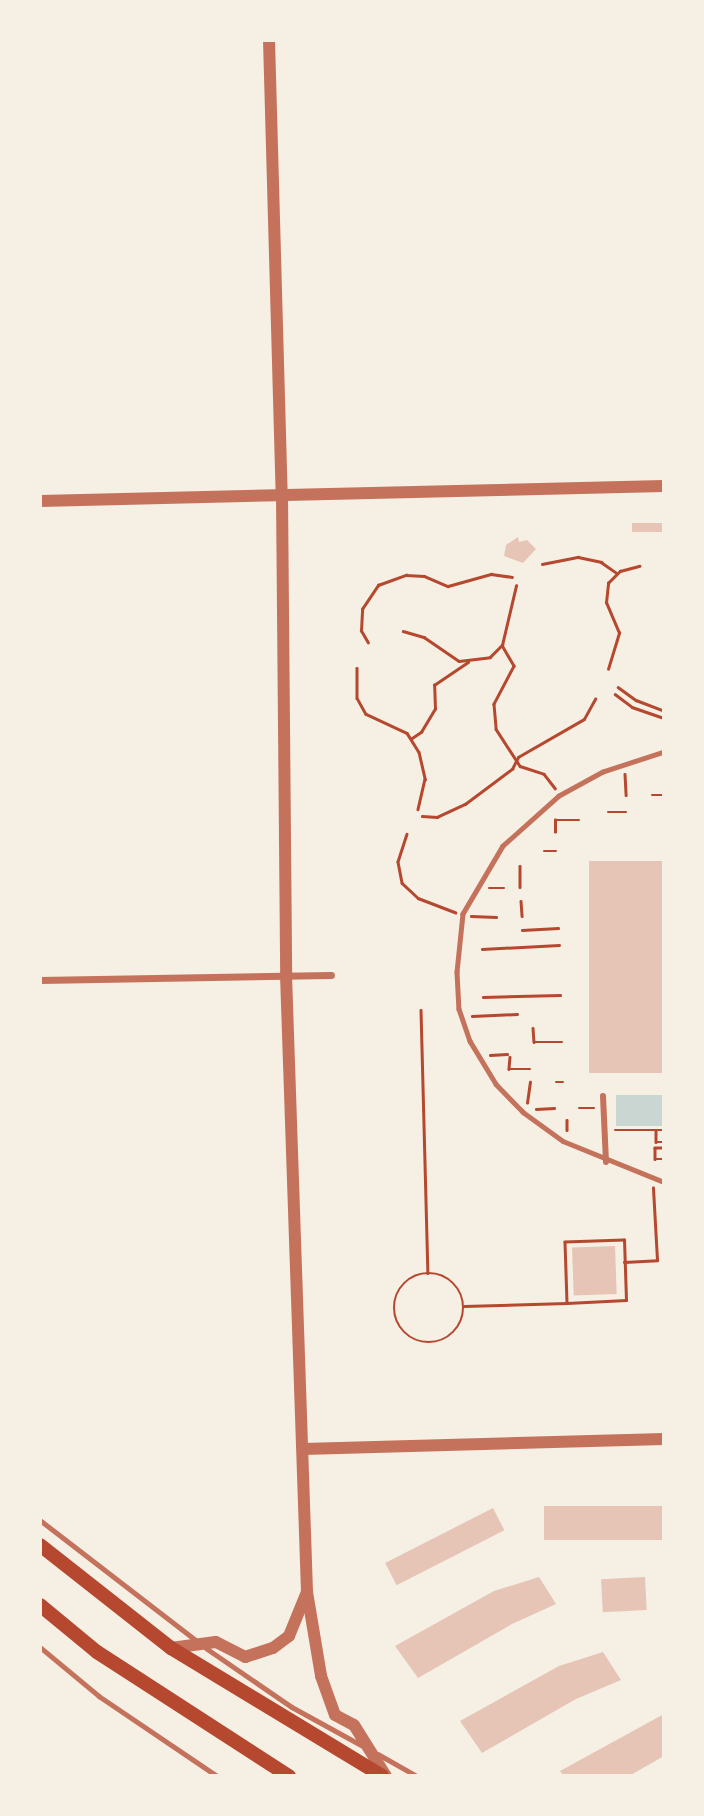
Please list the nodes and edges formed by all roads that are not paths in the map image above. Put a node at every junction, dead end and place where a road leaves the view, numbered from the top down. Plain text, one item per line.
1 (269, 40) edge
2 (664, 486) edge
3 (282, 496) junction
4 (40, 501) edge
5 (664, 752) edge
6 (286, 975) junction
7 (331, 975) dead end
8 (40, 980) edge
9 (603, 1097) dead end
10 (606, 1162) junction
11 (664, 1182) edge
12 (664, 1439) edge
13 (303, 1449) junction
14 (40, 1520) edge
15 (40, 1545) edge
16 (307, 1592) junction
17 (40, 1605) edge
18 (200, 1644) junction
19 (40, 1647) edge
20 (171, 1648) junction
21 (370, 1750) junction
22 (217, 1776) edge
23 (289, 1776) edge
24 (384, 1776) edge
25 (417, 1776) edge

1 - 3 street
2 - 3 street
3 - 4 street
3 - 6 street
5 - 10 lane
6 - 7 street
6 - 8 street
6 - 13 street
9 - 10 street
10 - 11 lane
12 - 13 street
13 - 16 street
14 - 18 lane
15 - 20 main road
16 - 18 street
16 - 21 street
17 - 23 main road
18 - 20 street
18 - 21 lane
19 - 22 lane
20 - 24 main road
21 - 24 street
21 - 25 lane

